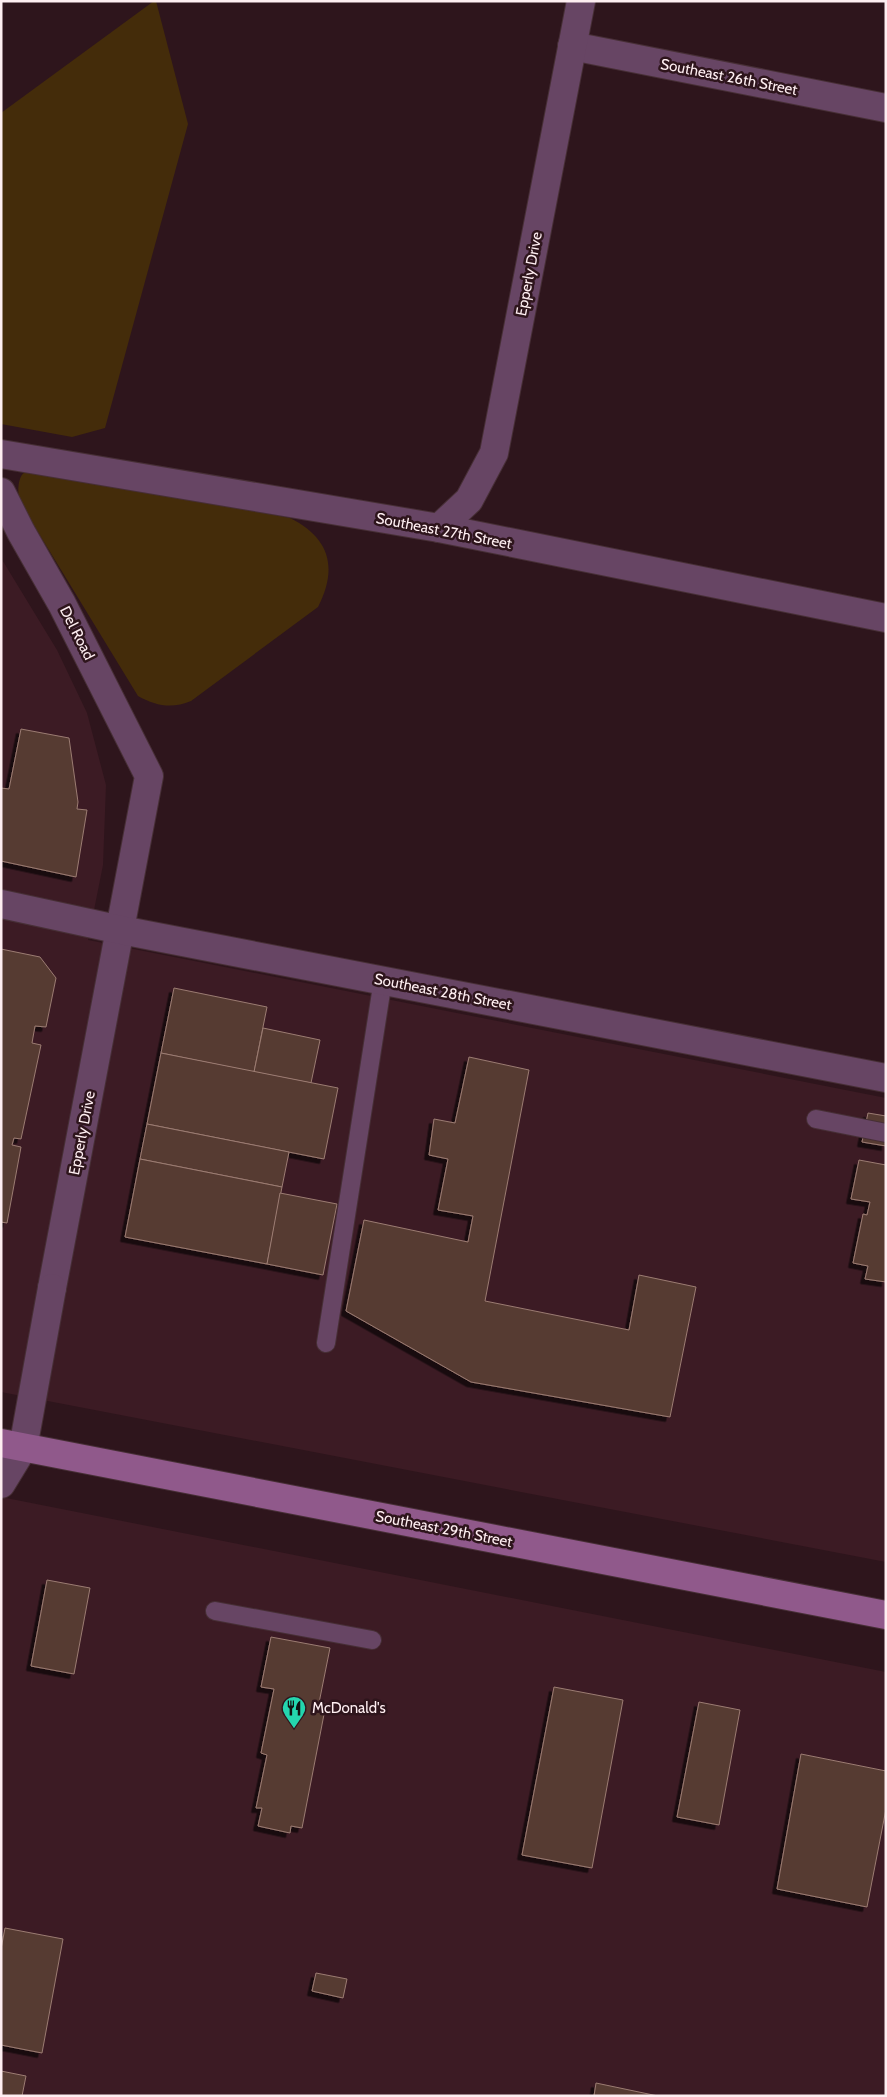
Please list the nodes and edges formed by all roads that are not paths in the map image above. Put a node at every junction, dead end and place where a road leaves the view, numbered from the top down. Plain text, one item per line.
1 (581, 1) edge
2 (572, 46) junction
3 (886, 108) edge
4 (1, 454) edge
5 (1, 492) edge
6 (439, 528) junction
7 (886, 618) edge
8 (149, 776) joint
9 (1, 904) edge
10 (121, 930) junction
11 (384, 980) junction
12 (886, 1078) edge
13 (816, 1120) dead end
14 (886, 1133) edge
15 (326, 1343) dead end
16 (12, 1446) edge
17 (1, 1484) edge
18 (215, 1611) dead end
19 (886, 1616) edge
20 (372, 1640) dead end

1 - 2 street, Epperly Drive
2 - 3 street, Southeast 26th Street
2 - 6 street, Epperly Drive
4 - 6 street, Southeast 27th Street
5 - 8 street, Del Road
6 - 7 street, Southeast 27th Street
8 - 10 street, Epperly Drive
9 - 10 street, Southeast 28th Street
10 - 11 street, Southeast 28th Street
10 - 16 street, Epperly Drive
11 - 12 street, Southeast 28th Street
11 - 15 lane
13 - 14 lane
16 - 17 street, Epperly Drive
16 - 19 main road, Southeast 29th Street
18 - 20 lane

